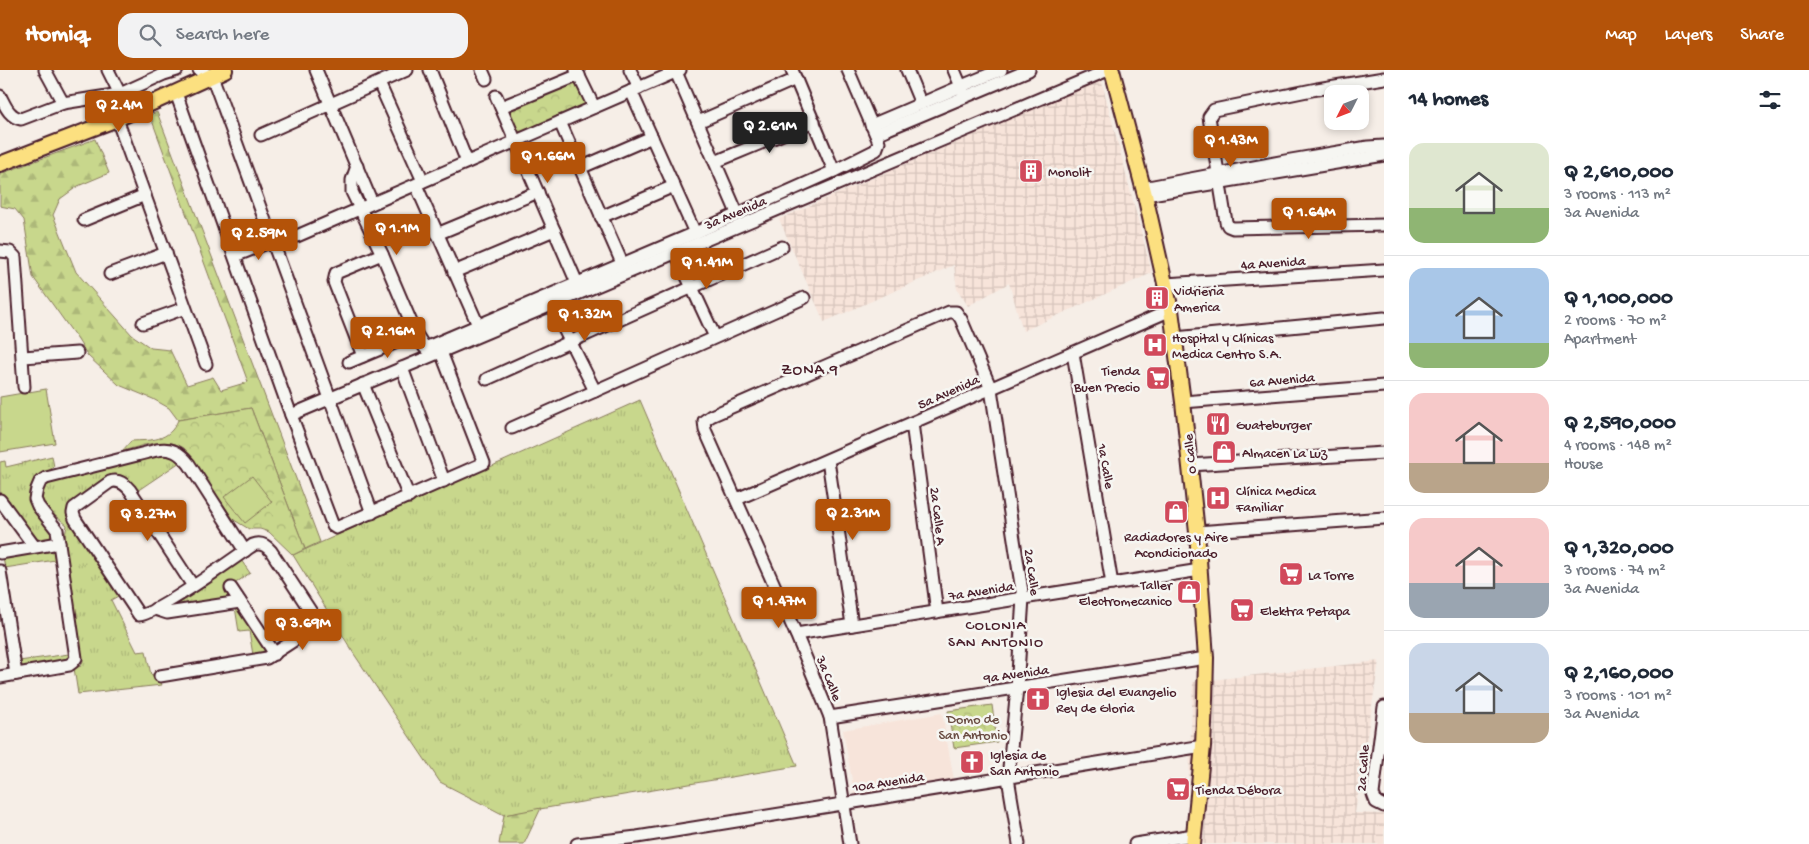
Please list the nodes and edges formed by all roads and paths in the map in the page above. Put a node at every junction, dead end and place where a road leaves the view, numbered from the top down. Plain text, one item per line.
1 (45, 70) edge
2 (108, 70) edge
3 (178, 70) edge
4 (225, 70) edge
5 (316, 70) edge
6 (407, 70) edge
7 (430, 70) edge
8 (630, 70) edge
9 (848, 70) edge
10 (907, 70) edge
11 (954, 70) edge
12 (1001, 70) edge
13 (1030, 70) edge
14 (1108, 70) edge
15 (1112, 70) edge
16 (678, 71) edge
17 (164, 72) edge
18 (577, 72) edge
19 (206, 73) edge
20 (794, 74) edge
21 (1384, 78) edge
22 (379, 83) junction
23 (960, 86) junction
24 (635, 89) junction
25 (176, 93) junction
26 (120, 94) junction
27 (496, 96) dead end
28 (966, 96) junction
29 (0, 98) edge
30 (63, 104) junction
31 (331, 104) junction
32 (921, 104) junction
33 (594, 107) junction
34 (501, 108) junction
35 (117, 119) junction
36 (814, 121) junction
37 (560, 122) junction
38 (698, 122) junction
39 (874, 129) junction
40 (261, 135) dead end
41 (652, 137) junction
42 (515, 141) junction
43 (1384, 146) edge
44 (1384, 155) edge
45 (467, 162) junction
46 (715, 162) junction
47 (1307, 162) junction
48 (0, 164) edge
49 (357, 166) junction
50 (580, 168) junction
51 (834, 172) junction
52 (1219, 178) junction
53 (420, 183) junction
54 (674, 186) junction
55 (1144, 191) junction
56 (538, 192) junction
57 (145, 195) junction
58 (372, 203) junction
59 (361, 209) junction
60 (737, 214) junction
61 (602, 217) junction
62 (84, 220) dead end
63 (1384, 225) edge
64 (554, 230) junction
65 (695, 233) junction
66 (438, 234) junction
67 (298, 236) dead end
68 (272, 241) junction
69 (782, 247) dead end
70 (0, 252) edge
71 (166, 253) junction
72 (676, 253) junction
73 (382, 254) junction
74 (235, 256) junction
75 (622, 263) junction
76 (1384, 270) edge
77 (454, 272) junction
78 (110, 274) dead end
79 (577, 282) junction
80 (1165, 284) junction
81 (692, 288) junction
82 (804, 298) dead end
83 (552, 305) junction
84 (185, 308) junction
85 (1171, 310) junction
86 (1384, 318) edge
87 (143, 323) dead end
88 (478, 325) junction
89 (416, 334) junction
90 (716, 337) junction
91 (1175, 338) junction
92 (570, 342) junction
93 (441, 352) junction
94 (77, 353) dead end
95 (1073, 353) junction
96 (362, 356) junction
97 (23, 357) junction
98 (350, 362) dead end
99 (206, 364) dead end
100 (402, 368) junction
101 (487, 379) dead end
102 (363, 384) junction
103 (1384, 386) edge
104 (24, 387) dead end
105 (991, 389) junction
106 (595, 391) junction
107 (330, 398) junction
108 (1183, 402) junction
109 (291, 415) junction
110 (704, 421) joint
111 (912, 423) junction
112 (512, 428) dead end
113 (1384, 453) edge
114 (828, 460) junction
115 (1190, 465) junction
116 (444, 481) junction
117 (409, 497) junction
118 (0, 500) edge
119 (737, 500) junction
120 (372, 513) junction
121 (1384, 518) edge
122 (1197, 532) junction
123 (59, 543) junction
124 (34, 546) junction
125 (245, 551) junction
126 (0, 553) edge
127 (1200, 570) junction
128 (0, 571) edge
129 (1112, 584) junction
130 (193, 586) junction
131 (231, 588) dead end
132 (1022, 598) junction
133 (240, 602) junction
134 (155, 609) junction
135 (937, 612) junction
136 (3, 614) edge
137 (852, 626) junction
138 (796, 634) junction
139 (275, 654) junction
140 (1206, 658) junction
141 (16, 674) junction
142 (160, 676) dead end
143 (0, 677) edge
144 (1017, 688) junction
145 (1384, 707) edge
146 (830, 717) junction
147 (1383, 723) edge
148 (1203, 746) junction
149 (1008, 778) junction
150 (844, 803) junction
151 (1380, 804) edge
152 (1193, 839) edge
153 (637, 841) edge
154 (577, 844) edge
155 (850, 844) edge
156 (1019, 844) edge
157 (1135, 844) edge

1 - 30 street
2 - 26 street
3 - 17 street
4 - 19 main road
5 - 31 street
6 - 22 street
7 - 45 street
8 - 24 street
9 - 39 street
10 - 32 street
11 - 23 street
12 - 23 street
13 - 28 street
14 - 72 street, 3a Avenida
15 - 55 main road, 0 Calle
16 - 24 street
16 - 38 street
17 - 26 street
18 - 33 street
18 - 34 street
19 - 25 main road
19 - 68 street
20 - 36 street
20 - 38 street
21 - 52 street
22 - 31 street
22 - 53 street
23 - 28 street
23 - 32 street
24 - 33 street
24 - 41 street
25 - 35 main road
25 - 74 street
26 - 30 street
27 - 34 street
28 - 39 street
29 - 30 street
31 - 40 street
31 - 49 street
32 - 39 street
33 - 37 street
34 - 42 street
35 - 48 main road
35 - 57 street
36 - 46 street
36 - 51 street
37 - 42 street
37 - 50 street
38 - 46 street
39 - 51 street
41 - 50 street
41 - 54 street
42 - 45 street
42 - 56 street
43 - 47 street
44 - 47 street
45 - 53 street
46 - 60 street
47 - 52 street
49 - 58 street
49 - 59 street
50 - 61 street
51 - 60 street
52 - 55 street
52 - 63 street
53 - 58 street
53 - 66 street
54 - 61 street
54 - 65 street
55 - 80 main road, 0 Calle
56 - 64 street
56 - 66 street
57 - 62 street
57 - 71 street
58 - 59 street
59 - 67 street
59 - 73 street
60 - 65 street
61 - 75 street
64 - 77 street
64 - 79 street
65 - 75 street
66 - 77 street
68 - 74 street
68 - 107 street
69 - 81 street
70 - 97 street
71 - 78 street
71 - 84 street
72 - 81 street
72 - 83 street, 3a Avenida
73 - 89 street
73 - 96 street
74 - 109 street
75 - 79 street
76 - 80 street, 4a Avenida
77 - 88 street
79 - 88 street
80 - 85 main road, 0 Calle
81 - 90 street
81 - 92 street
82 - 90 street
83 - 92 street
83 - 93 street, 3a Avenida
84 - 87 street
84 - 99 street
85 - 91 main road, 0 Calle
85 - 95 street, 5a Avenida
86 - 91 street
88 - 89 street
89 - 96 street
90 - 106 street
91 - 108 main road, 0 Calle
92 - 101 street
92 - 106 street
93 - 100 street, 3a Avenida
93 - 116 street
94 - 97 street
95 - 105 street, 5a Avenida
95 - 129 street, 1a Calle
96 - 98 street
97 - 104 street
100 - 102 street, 3a Avenida
100 - 116 street
102 - 107 street, 3a Avenida
102 - 117 street
103 - 108 street, 6a Avenida
105 - 110 street, 2a Calle
105 - 111 street, 5a Avenida
105 - 132 street, 2a Calle
106 - 112 street
107 - 109 street, 3a Avenida
107 - 120 street
108 - 115 main road, 0 Calle
109 - 120 street
110 - 119 street, 3a Calle
111 - 114 street, 5a Avenida
111 - 135 street, 2a Calle A
113 - 115 street
114 - 119 street, 5a Avenida
114 - 137 street
115 - 122 main road, 0 Calle
116 - 117 street
117 - 120 street
118 - 124 street
119 - 138 street, 3a Calle
121 - 122 street
122 - 127 main road, 0 Calle
123 - 124 street
123 - 125 street
123 - 141 street
124 - 126 street
125 - 130 street
125 - 139 street
127 - 129 street, 7a Avenida
127 - 140 main road, 0 Calle
128 - 136 street
129 - 132 street, 7a Avenida
130 - 134 street
130 - 134 street
131 - 133 street
132 - 135 street, 7a Avenida
132 - 144 street, 2a Calle
133 - 134 street
133 - 139 street
135 - 137 street, 7a Avenida
136 - 141 street
137 - 138 street, 7a Avenida
138 - 146 street, 3a Calle
139 - 142 street
140 - 144 street, 9a Avenida
140 - 148 main road, 0 Calle
141 - 143 street
144 - 146 street, 9a Avenida
144 - 149 street, 2a Calle
145 - 147 street, 2a Calle
146 - 150 street, 3a Calle
147 - 151 street, 2a Calle
148 - 149 street, 10a Avenida
148 - 152 main road, 0 Calle
149 - 150 street, 10a Avenida
149 - 156 street, 2a Calle
150 - 153 street, 10a Avenida
150 - 155 street, 3a Calle
152 - 157 street
153 - 154 street, 10a Avenida

